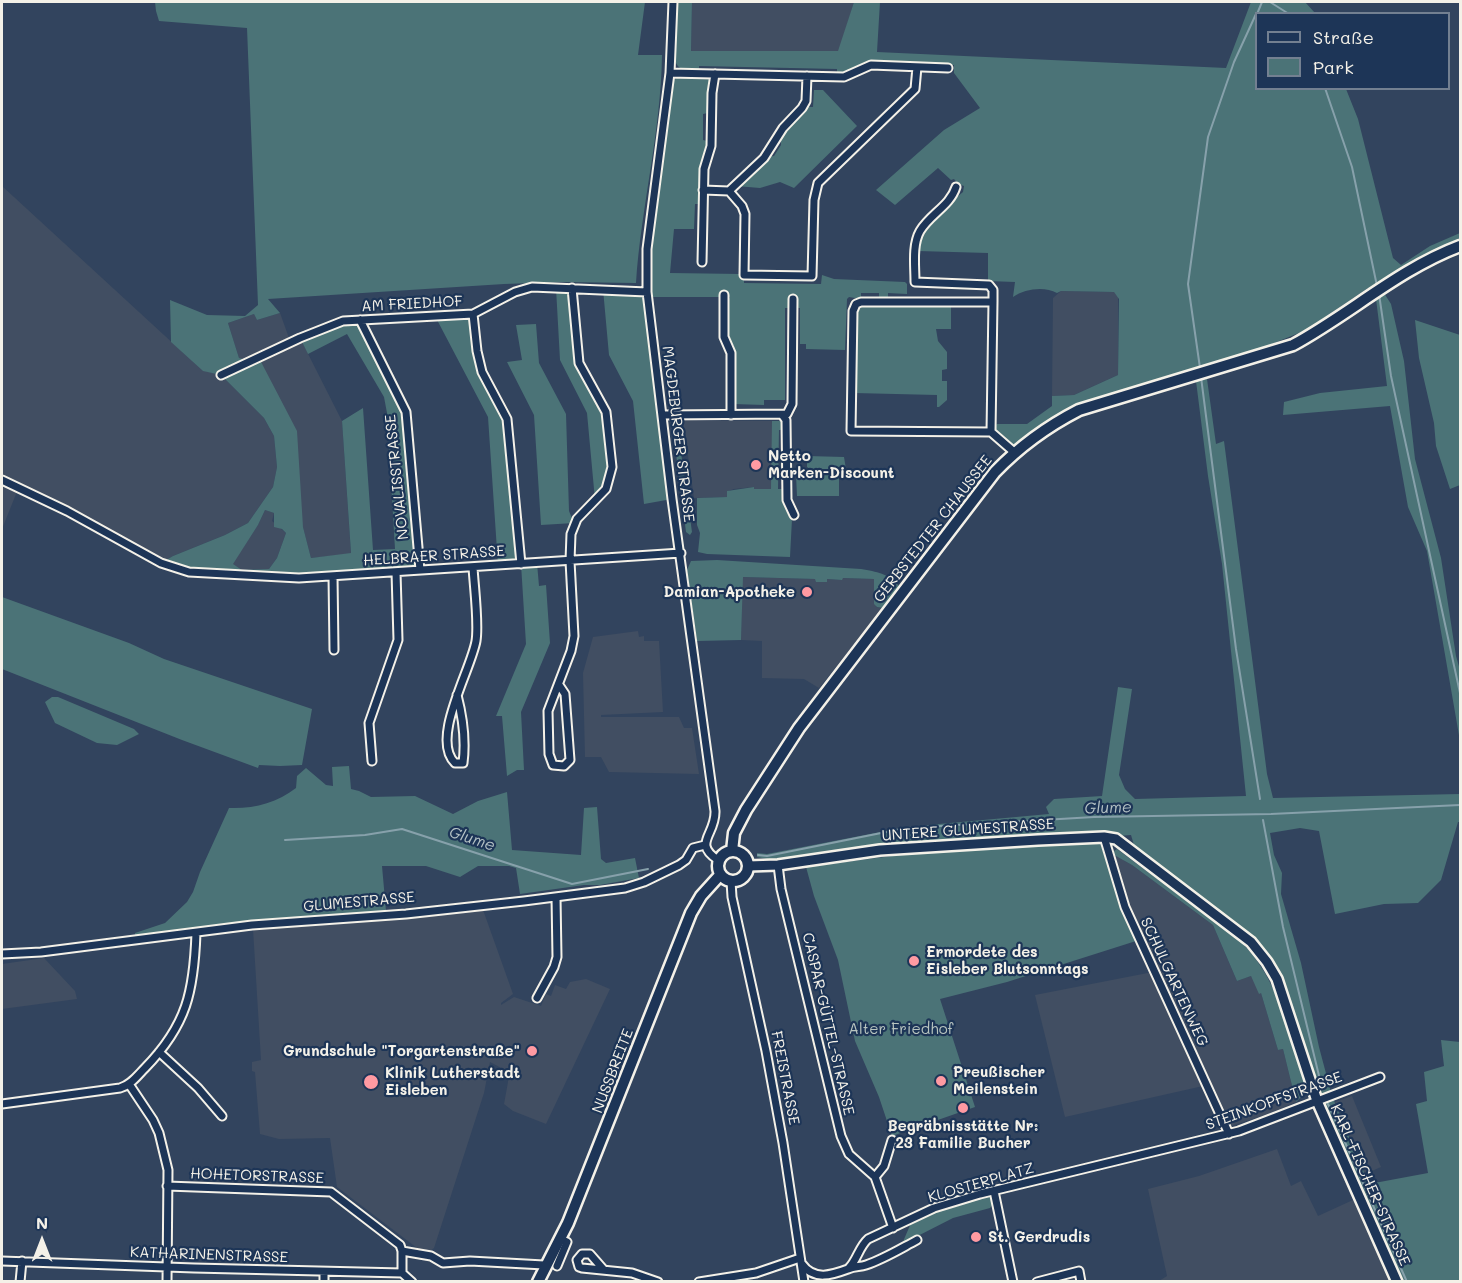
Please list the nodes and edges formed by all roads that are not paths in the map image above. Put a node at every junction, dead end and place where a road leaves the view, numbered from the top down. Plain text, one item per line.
1 (673, 2) edge
2 (917, 67) junction
3 (948, 68) dead end
4 (670, 73) junction
5 (715, 74) junction
6 (807, 76) junction
7 (956, 187) dead end
8 (703, 190) junction
9 (729, 191) junction
10 (1461, 246) edge
11 (702, 262) dead end
12 (572, 288) junction
13 (646, 292) junction
14 (724, 295) dead end
15 (793, 298) dead end
16 (993, 302) junction
17 (473, 314) junction
18 (360, 320) junction
19 (221, 375) dead end
20 (662, 415) junction
21 (730, 415) junction
22 (785, 415) junction
23 (991, 432) junction
24 (1014, 452) junction
25 (2, 480) edge
26 (794, 516) dead end
27 (681, 554) junction
28 (570, 561) junction
29 (521, 564) junction
30 (473, 567) junction
31 (420, 570) junction
32 (396, 572) junction
33 (333, 576) junction
34 (334, 650) dead end
35 (559, 685) junction
36 (457, 695) junction
37 (372, 761) dead end
38 (1104, 837) junction
39 (705, 845) junction
40 (732, 851) junction
41 (718, 860) junction
42 (778, 865) junction
43 (748, 866) junction
44 (720, 875) junction
45 (731, 881) junction
46 (556, 897) junction
47 (196, 933) junction
48 (2, 954) edge
49 (537, 998) dead end
50 (159, 1052) junction
51 (1380, 1077) dead end
52 (129, 1084) junction
53 (1319, 1100) junction
54 (2, 1104) edge
55 (222, 1116) dead end
56 (1229, 1134) junction
57 (892, 1140) dead end
58 (1141, 1156) joint
59 (875, 1177) junction
60 (167, 1186) junction
61 (994, 1191) junction
62 (893, 1228) junction
63 (560, 1239) junction
64 (917, 1240) dead end
65 (402, 1251) junction
66 (800, 1260) junction
67 (2, 1261) edge
68 (22, 1261) junction
69 (544, 1265) junction
70 (557, 1266) dead end
71 (168, 1267) junction
72 (849, 1268) junction
73 (604, 1270) dead end
74 (324, 1272) junction
75 (402, 1273) junction
76 (20, 1281) edge
77 (167, 1281) edge
78 (324, 1281) edge
79 (412, 1281) edge
80 (538, 1281) edge
81 (658, 1281) edge
82 (699, 1281) edge
83 (804, 1281) edge
84 (1013, 1281) edge
85 (1037, 1281) edge
86 (1081, 1281) edge
87 (1396, 1281) edge

1 - 4 street, MAGDEBURGER STRASSE
2 - 3 street
2 - 6 street
2 - 9 street
4 - 5 street
4 - 13 street, MAGDEBURGER STRASSE
5 - 6 street
5 - 8 street
6 - 9 street
7 - 16 street
8 - 9 street
8 - 11 street
10 - 24 main road, GERBSTEDTER CHAUSSEE
12 - 13 street, AM FRIEDHOF
12 - 17 street, AM FRIEDHOF
12 - 28 street
13 - 20 street, MAGDEBURGER STRASSE
14 - 21 street
15 - 22 street
16 - 23 street
16 - 23 street
17 - 18 street, AM FRIEDHOF
17 - 29 street
18 - 19 street, AM FRIEDHOF
18 - 31 street, NOVALISSTRASSE
20 - 21 street
20 - 27 street, MAGDEBURGER STRASSE
21 - 22 street
22 - 26 street
23 - 24 street
24 - 40 main road, GERBSTEDTER CHAUSSEE
25 - 33 street, HELBRAER STRASSE
27 - 28 street, HELBRAER STRASSE
27 - 39 street, MAGDEBURGER STRASSE
28 - 29 street, HELBRAER STRASSE
28 - 35 street
29 - 30 street, HELBRAER STRASSE
30 - 31 street, HELBRAER STRASSE
30 - 36 street
31 - 32 street, HELBRAER STRASSE
32 - 33 street, HELBRAER STRASSE
32 - 37 street
33 - 34 street
35 - 35 street
36 - 36 street
38 - 42 street, UNTERE GLUMESTRASSE
38 - 53 street, UNTERE GLUMESTRASSE
38 - 56 street, SCHULGARTENWEG
39 - 41 street
39 - 46 street, GLUMESTRASSE
40 - 41 main road
40 - 43 main road
41 - 44 main road
42 - 43 street
42 - 59 street, CASPAR-GÜTTEL-STRASSE
43 - 45 main road
44 - 45 main road
44 - 63 main road, NUSSBREITE
45 - 66 street, FREISTRASSE
46 - 47 street, GLUMESTRASSE
46 - 49 street
47 - 48 street, GLUMESTRASSE
47 - 50 street
50 - 52 street
50 - 55 street
51 - 53 street, STEINKOPFSTRASSE
52 - 54 street
52 - 60 street
53 - 56 street, STEINKOPFSTRASSE
53 - 87 street, KARL-FISCHER-STRASSE
56 - 58 street, STEINKOPFSTRASSE
57 - 59 street
58 - 61 street, KLOSTERPLATZ
59 - 62 street
60 - 65 street, HOHETORSTRASSE
60 - 71 street
61 - 62 street, KLOSTERPLATZ
61 - 84 street
62 - 72 street, KLOSTERPLATZ
63 - 69 main road, NUSSBREITE
63 - 70 street
64 - 72 street
65 - 69 street
65 - 75 street
66 - 72 street
66 - 82 street
66 - 83 street, FREISTRASSE
67 - 68 street, KATHARINENSTRASSE
68 - 71 street, KATHARINENSTRASSE
68 - 76 street
69 - 80 main road, NUSSBREITE
71 - 74 street, KATHARINENSTRASSE
71 - 77 street
73 - 81 street
74 - 75 street, KATHARINENSTRASSE
74 - 78 street
75 - 79 street
85 - 86 street

